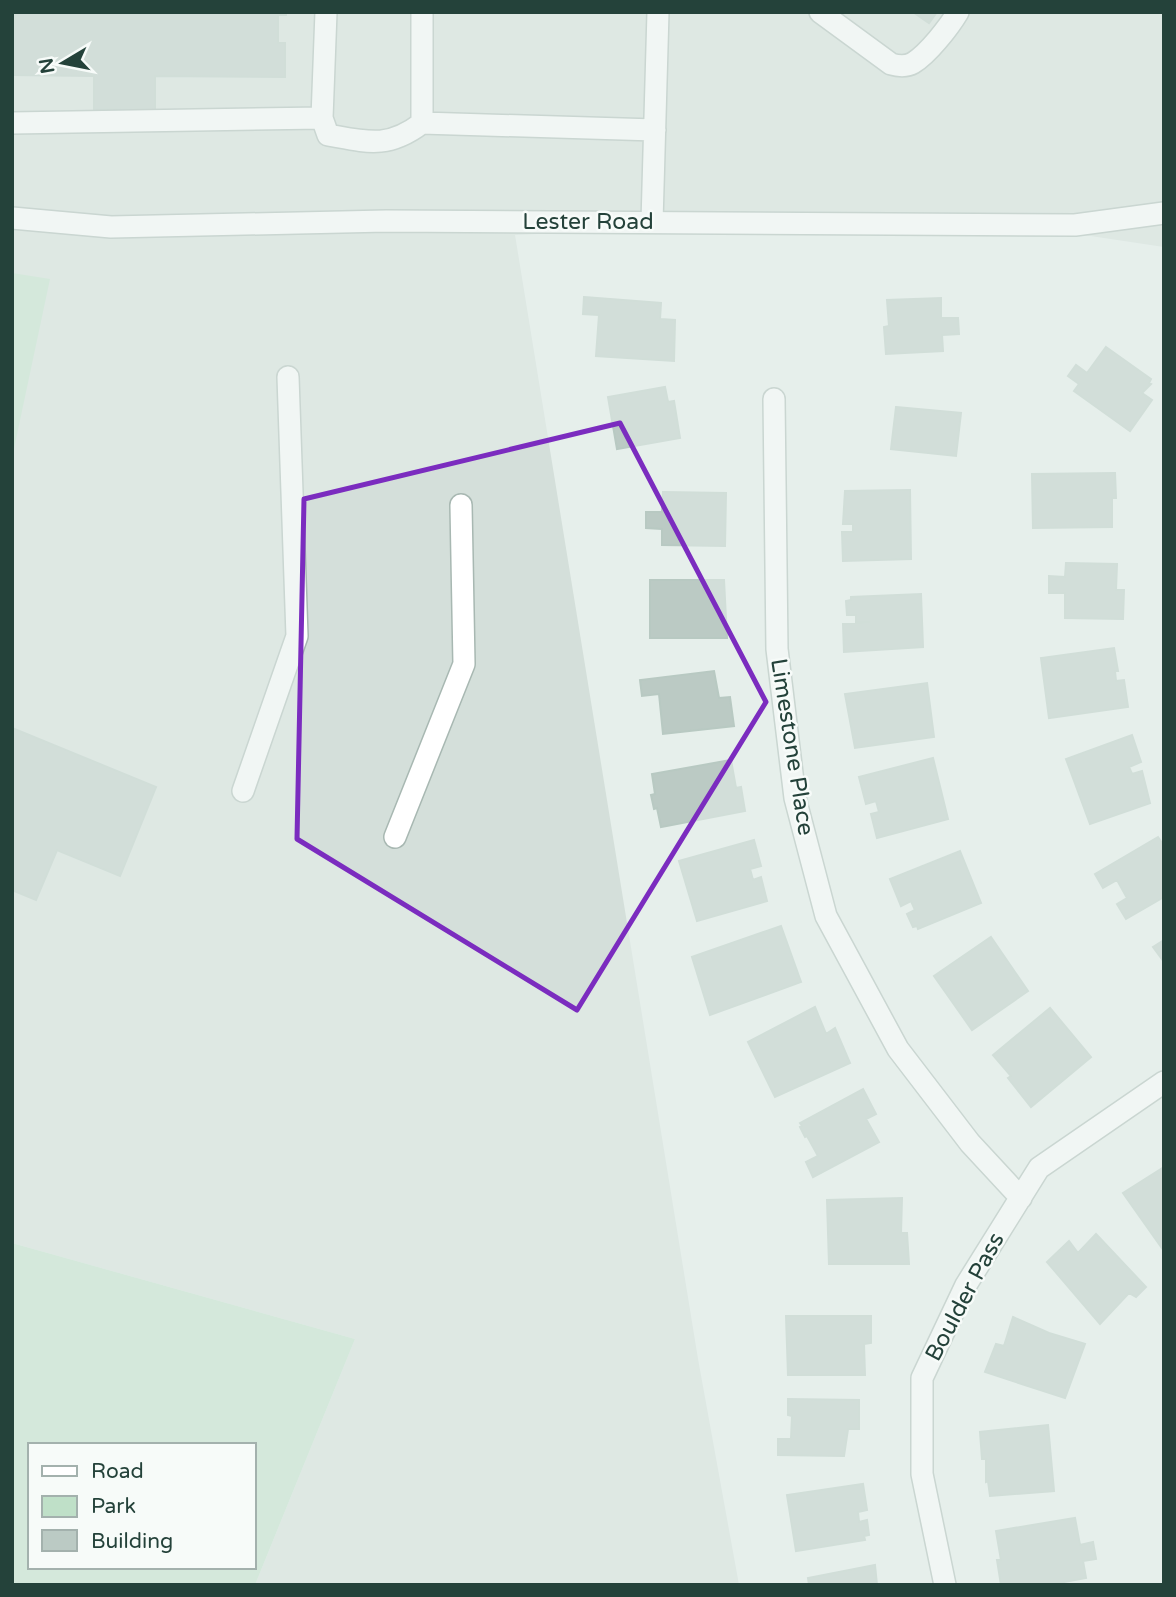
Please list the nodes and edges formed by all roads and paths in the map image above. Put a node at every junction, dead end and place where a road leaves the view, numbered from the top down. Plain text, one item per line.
1 (326, 12) edge
2 (422, 12) edge
3 (658, 12) edge
4 (820, 12) edge
5 (958, 12) edge
6 (322, 118) junction
7 (12, 123) edge
8 (422, 123) junction
9 (654, 130) junction
10 (1164, 213) edge
11 (12, 218) edge
12 (652, 222) junction
13 (288, 377) dead end
14 (774, 399) dead end
15 (461, 505) dead end
16 (243, 791) dead end
17 (395, 837) dead end
18 (1164, 1082) edge
19 (1021, 1198) junction
20 (945, 1585) edge

1 - 6 street
2 - 8 street
3 - 9 street
4 - 5 street
6 - 7 street
6 - 8 street
8 - 9 street
9 - 12 street
10 - 12 street, Lester Road
11 - 12 street, Lester Road
13 - 16 street
14 - 19 street, Limestone Place
15 - 17 street
18 - 19 street, Boulder Pass
19 - 20 street, Boulder Pass

